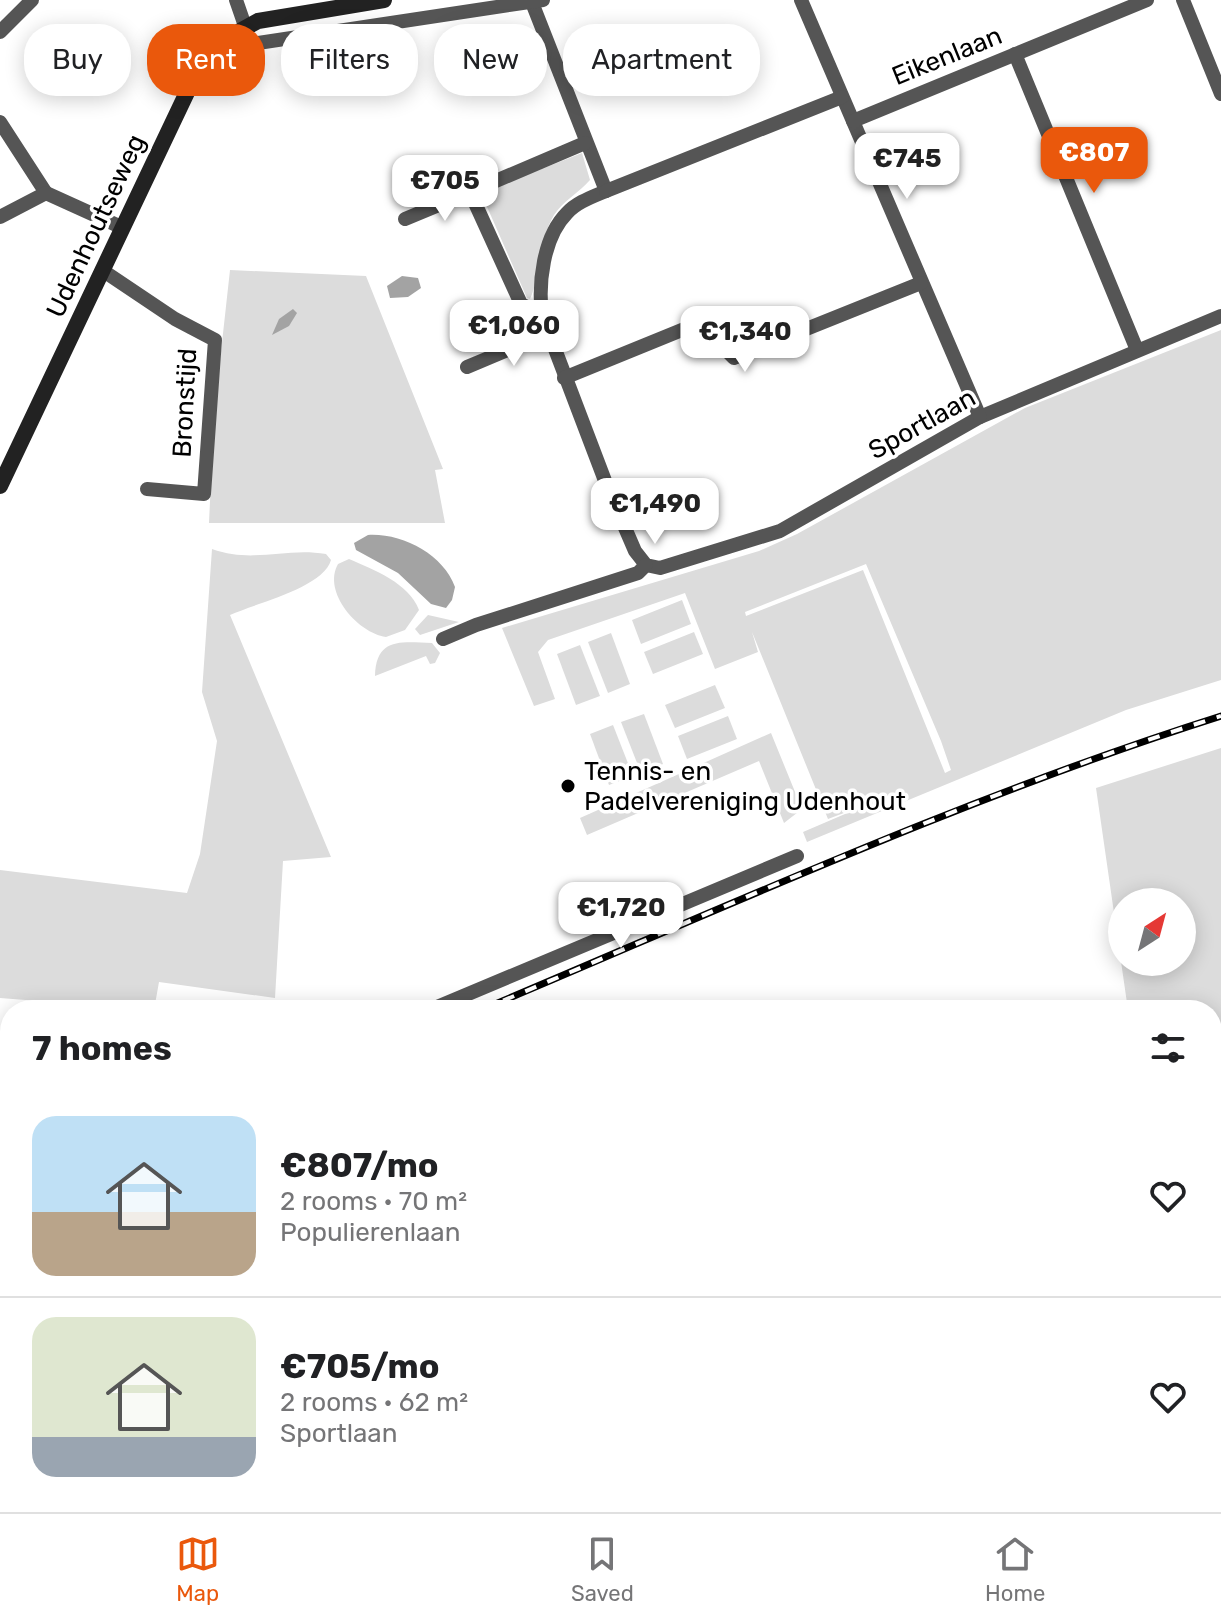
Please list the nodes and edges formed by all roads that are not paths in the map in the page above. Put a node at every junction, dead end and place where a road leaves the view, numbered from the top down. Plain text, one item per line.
1 (32, 0) edge
2 (236, 0) edge
3 (384, 0) edge
4 (801, 0) edge
5 (1147, 0) edge
6 (1183, 0) edge
7 (536, 1) edge
8 (353, 5) junction
9 (244, 24) edge
10 (255, 24) edge
11 (357, 24) edge
12 (379, 24) edge
13 (0, 32) edge
14 (1015, 54) junction
15 (1221, 94) edge
16 (184, 96) edge
17 (842, 97) junction
18 (853, 121) junction
19 (0, 122) edge
20 (585, 143) junction
21 (606, 191) junction
22 (470, 192) junction
23 (46, 193) junction
24 (0, 217) edge
25 (405, 219) dead end
26 (121, 227) junction
27 (102, 270) junction
28 (921, 283) junction
29 (542, 315) junction
30 (1221, 316) edge
31 (546, 334) junction
32 (1137, 350) junction
33 (467, 367) dead end
34 (564, 378) junction
35 (980, 417) junction
36 (0, 486) edge
37 (147, 489) dead end
38 (646, 565) junction
39 (443, 639) dead end
40 (797, 856) dead end
41 (454, 1000) edge

1 - 13 street
2 - 9 street
3 - 8 street
4 - 17 street
5 - 14 street, Eikenlaan
6 - 15 street
7 - 12 street
7 - 20 street
8 - 10 street
8 - 11 street
14 - 18 street, Eikenlaan
14 - 32 street
16 - 26 street, Udenhoutseweg
17 - 18 street
17 - 21 street
18 - 28 street
19 - 23 street
20 - 21 street
20 - 22 street
21 - 29 street
22 - 25 street
22 - 29 street
23 - 24 street
23 - 26 street
26 - 27 street, Udenhoutseweg
27 - 36 street, Udenhoutseweg
27 - 37 street, Bronstijd
28 - 34 street
28 - 35 street
29 - 31 street
30 - 32 street, Sportlaan
31 - 33 street
31 - 34 street
32 - 35 street, Sportlaan
34 - 38 street
35 - 38 street, Sportlaan
38 - 39 street, Sportlaan
40 - 41 street

